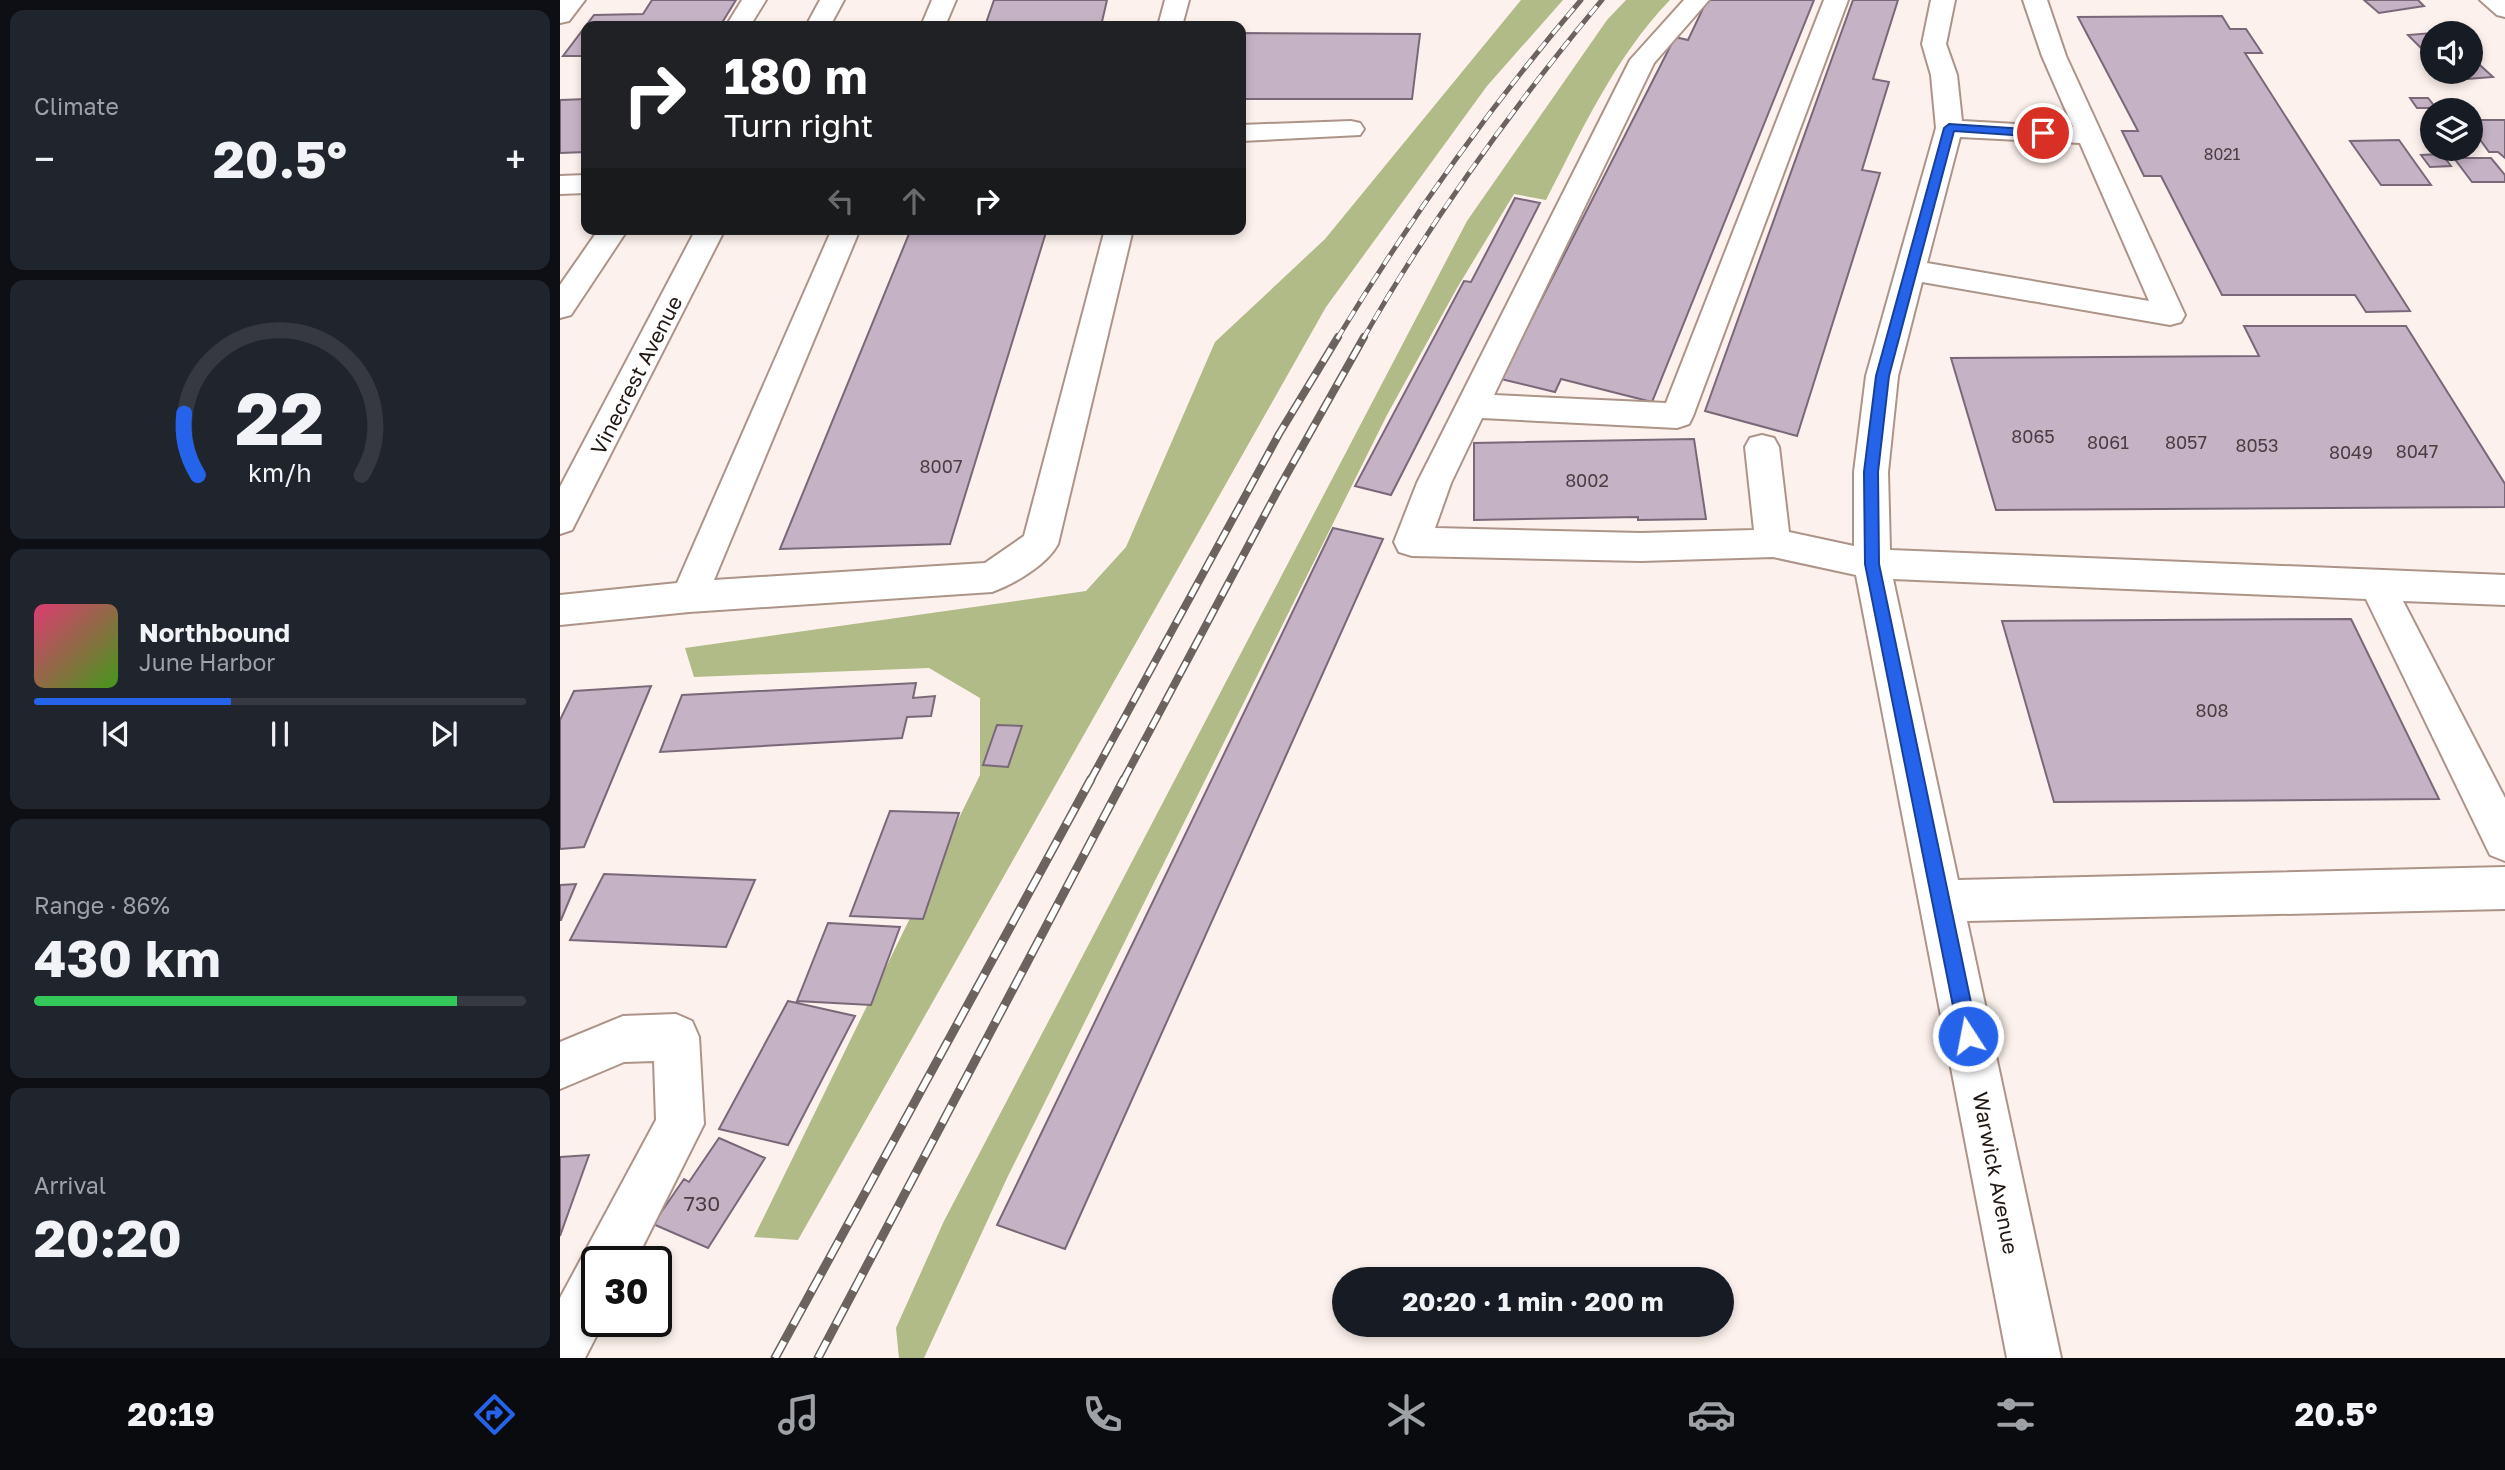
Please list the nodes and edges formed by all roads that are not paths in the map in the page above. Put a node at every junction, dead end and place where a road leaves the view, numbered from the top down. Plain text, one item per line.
1 (573, 0) edge
2 (754, 0) edge
3 (832, 0) edge
4 (944, 0) edge
5 (1177, 0) edge
6 (1697, 0) edge
7 (1836, 0) edge
8 (1943, 0) edge
9 (2035, 0) edge
10 (2492, 0) edge
11 (2505, 10) edge
12 (560, 16) edge
13 (741, 21) edge
14 (821, 21) edge
15 (935, 21) edge
16 (1171, 21) edge
17 (1949, 128) junction
18 (1352, 129) dead end
19 (1246, 133) edge
20 (2090, 136) junction
21 (581, 184) edge
22 (560, 185) edge
23 (610, 235) edge
24 (708, 235) edge
25 (843, 235) edge
26 (1117, 235) edge
27 (1911, 271) junction
28 (560, 308) edge
29 (1472, 406) junction
30 (1762, 447) dead end
31 (560, 520) edge
32 (1773, 544) junction
33 (1872, 564) junction
34 (2377, 585) junction
35 (2505, 590) edge
36 (689, 597) junction
37 (560, 611) edge
38 (2505, 841) edge
39 (2505, 888) edge
40 (1941, 901) junction
41 (560, 1066) edge
42 (615, 1246) edge
43 (581, 1311) edge
44 (560, 1351) edge
45 (2034, 1358) edge

1 - 12 street
2 - 13 street
3 - 14 street
4 - 15 street
5 - 16 street
6 - 29 street
7 - 29 street
8 - 17 street, Warwick Avenue
9 - 20 street
10 - 11 street
17 - 20 street
17 - 27 street, Warwick Avenue
18 - 19 street
20 - 27 street
21 - 22 street
23 - 28 street
24 - 31 street, Vinecrest Avenue
25 - 36 street
26 - 36 street
27 - 33 street, Warwick Avenue
29 - 32 street
30 - 32 street
32 - 33 street
33 - 34 street
33 - 40 street, Warwick Avenue
34 - 35 street
34 - 38 street
36 - 37 street
39 - 40 street
40 - 45 street, Warwick Avenue
41 - 42 street
43 - 44 street

